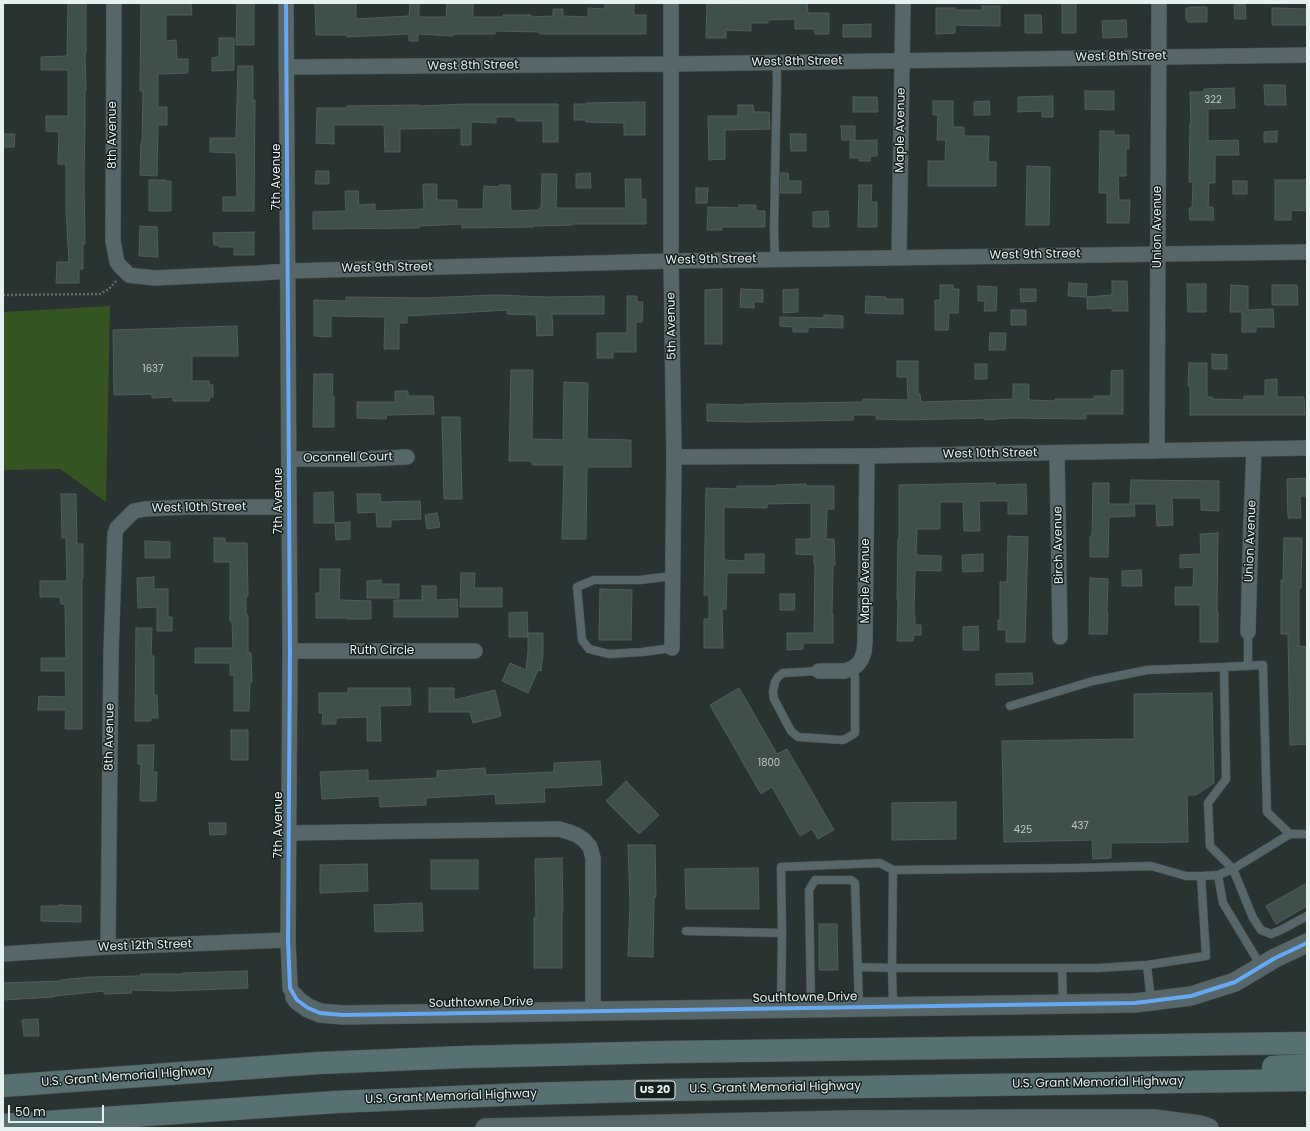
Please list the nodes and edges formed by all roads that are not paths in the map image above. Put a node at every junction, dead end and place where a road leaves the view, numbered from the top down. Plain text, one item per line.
1 (114, 3) edge
2 (286, 3) edge
3 (671, 3) edge
4 (903, 3) edge
5 (1159, 3) edge
6 (1307, 55) edge
7 (1159, 56) junction
8 (902, 60) junction
9 (776, 62) junction
10 (672, 64) junction
11 (286, 67) junction
12 (1307, 252) edge
13 (1158, 254) junction
14 (899, 257) junction
15 (775, 259) junction
16 (671, 260) junction
17 (123, 269) joint
18 (288, 270) junction
19 (1307, 448) edge
20 (1254, 449) junction
21 (1157, 451) junction
22 (1058, 453) junction
23 (867, 456) junction
24 (407, 457) dead end
25 (674, 457) junction
26 (289, 459) junction
27 (289, 507) junction
28 (116, 528) joint
29 (672, 576) junction
30 (1248, 632) joint
31 (1060, 637) dead end
32 (672, 648) joint
33 (290, 651) junction
34 (475, 651) dead end
35 (1248, 666) junction
36 (1224, 667) junction
37 (853, 668) junction
38 (819, 671) joint
39 (1010, 706) dead end
40 (289, 833) junction
41 (1290, 834) junction
42 (1307, 834) edge
43 (1233, 869) junction
44 (893, 870) junction
45 (1218, 875) junction
46 (1201, 876) junction
47 (1307, 916) edge
48 (686, 931) dead end
49 (782, 933) junction
50 (288, 940) junction
51 (1307, 943) edge
52 (108, 947) junction
53 (3, 954) edge
54 (1148, 965) junction
55 (1261, 966) junction
56 (858, 967) junction
57 (892, 968) junction
58 (1062, 968) junction
59 (295, 997) joint
60 (1151, 1001) junction
61 (1063, 1004) junction
62 (893, 1006) junction
63 (859, 1007) junction
64 (781, 1008) junction
65 (811, 1008) junction
66 (593, 1011) junction
67 (1307, 1043) edge
68 (1307, 1065) edge
69 (1307, 1080) edge
70 (1104, 1083) junction
71 (3, 1086) edge
72 (847, 1124) edge
73 (1019, 1124) edge
74 (1126, 1124) edge
75 (3, 1125) edge
76 (684, 1126) edge
77 (512, 1127) edge
78 (485, 1128) edge
79 (1209, 1128) edge

1 - 17 street, 8th Avenue
2 - 11 street, 7th Avenue
3 - 10 street, 5th Avenue
4 - 8 street, Maple Avenue
5 - 7 street, Union Avenue
6 - 7 street, West 8th Street
7 - 8 street, West 8th Street
7 - 13 street, Union Avenue
8 - 9 street, West 8th Street
8 - 14 street, Maple Avenue
9 - 10 street, West 8th Street
9 - 15 lane
10 - 11 street, West 8th Street
10 - 16 street, 5th Avenue
11 - 18 street, 7th Avenue
12 - 13 street, West 9th Street
13 - 14 street, West 9th Street
13 - 21 street, Union Avenue
14 - 15 street, West 9th Street
15 - 16 street, West 9th Street
16 - 18 street, West 9th Street
16 - 25 street, 5th Avenue
17 - 18 street, West 9th Street
18 - 26 street, 7th Avenue
19 - 20 street, West 10th Street
20 - 21 street, West 10th Street
20 - 30 street, Union Avenue
21 - 22 street, West 10th Street
22 - 23 street, West 10th Street
22 - 31 street, Birch Avenue
23 - 25 street, West 10th Street
23 - 37 street, Maple Avenue
24 - 26 street, Oconnell Court
25 - 29 street, 5th Avenue
26 - 27 street, 7th Avenue
27 - 28 street, West 10th Street
27 - 33 street, 7th Avenue
28 - 52 street, 8th Avenue
29 - 32 street, 5th Avenue
29 - 32 lane
30 - 35 lane
33 - 34 street, Ruth Circle
33 - 40 street, 7th Avenue
35 - 36 lane
35 - 41 lane
36 - 39 lane
36 - 43 lane
37 - 38 street
37 - 38 lane
40 - 50 street, 7th Avenue
40 - 66 street
41 - 42 lane
41 - 43 lane
43 - 45 lane
43 - 47 lane
44 - 46 lane
44 - 49 lane
44 - 57 lane
45 - 46 lane
45 - 55 lane
46 - 54 lane
48 - 49 lane
49 - 64 lane
50 - 52 street, West 12th Street
50 - 59 street, 7th Avenue
51 - 55 street, Southtowne Drive
52 - 53 street, West 12th Street
54 - 58 lane
54 - 60 lane
55 - 60 street, Southtowne Drive
56 - 57 lane
56 - 63 lane
56 - 65 lane
57 - 58 lane
57 - 62 lane
58 - 61 lane
59 - 66 street, Southtowne Drive
60 - 61 street, Southtowne Drive
61 - 62 street, Southtowne Drive
62 - 63 street, Southtowne Drive
63 - 65 street, Southtowne Drive
64 - 65 street, Southtowne Drive
64 - 66 street, Southtowne Drive
67 - 71 main road, U.S. Grant Memorial Highway
68 - 70 main road
69 - 70 main road, U.S. Grant Memorial Highway / US 20
70 - 75 main road, U.S. Grant Memorial Highway / US 20
72 - 73 street
72 - 76 street
73 - 74 street
74 - 79 street
76 - 77 street
77 - 78 street

